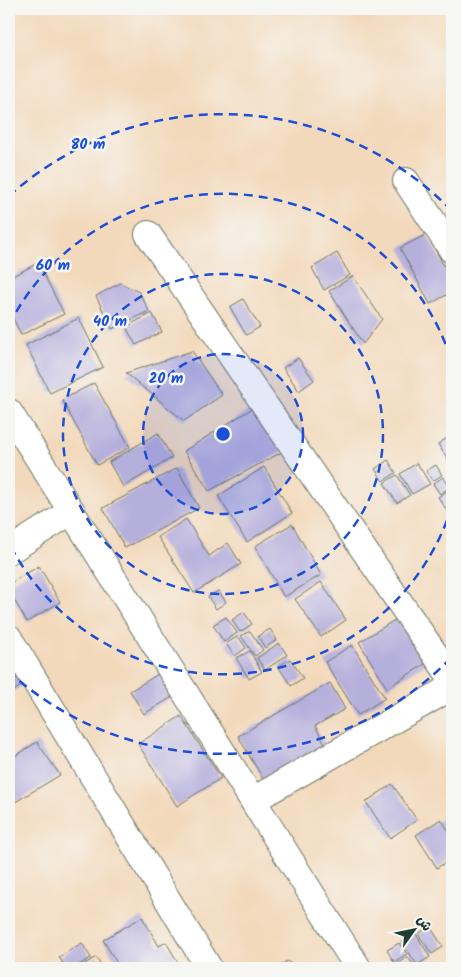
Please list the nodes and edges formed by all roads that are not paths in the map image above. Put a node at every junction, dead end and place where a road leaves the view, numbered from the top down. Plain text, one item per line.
1 (406, 180) dead end
2 (148, 234) dead end
3 (452, 250) edge
4 (9, 412) edge
5 (72, 511) junction
6 (9, 551) edge
7 (9, 638) edge
8 (452, 679) edge
9 (452, 687) edge
10 (253, 800) junction
11 (209, 968) edge
12 (358, 968) edge

1 - 3 street
2 - 8 street
4 - 5 street
5 - 6 street
5 - 10 street
7 - 11 street
9 - 10 street
10 - 12 street

